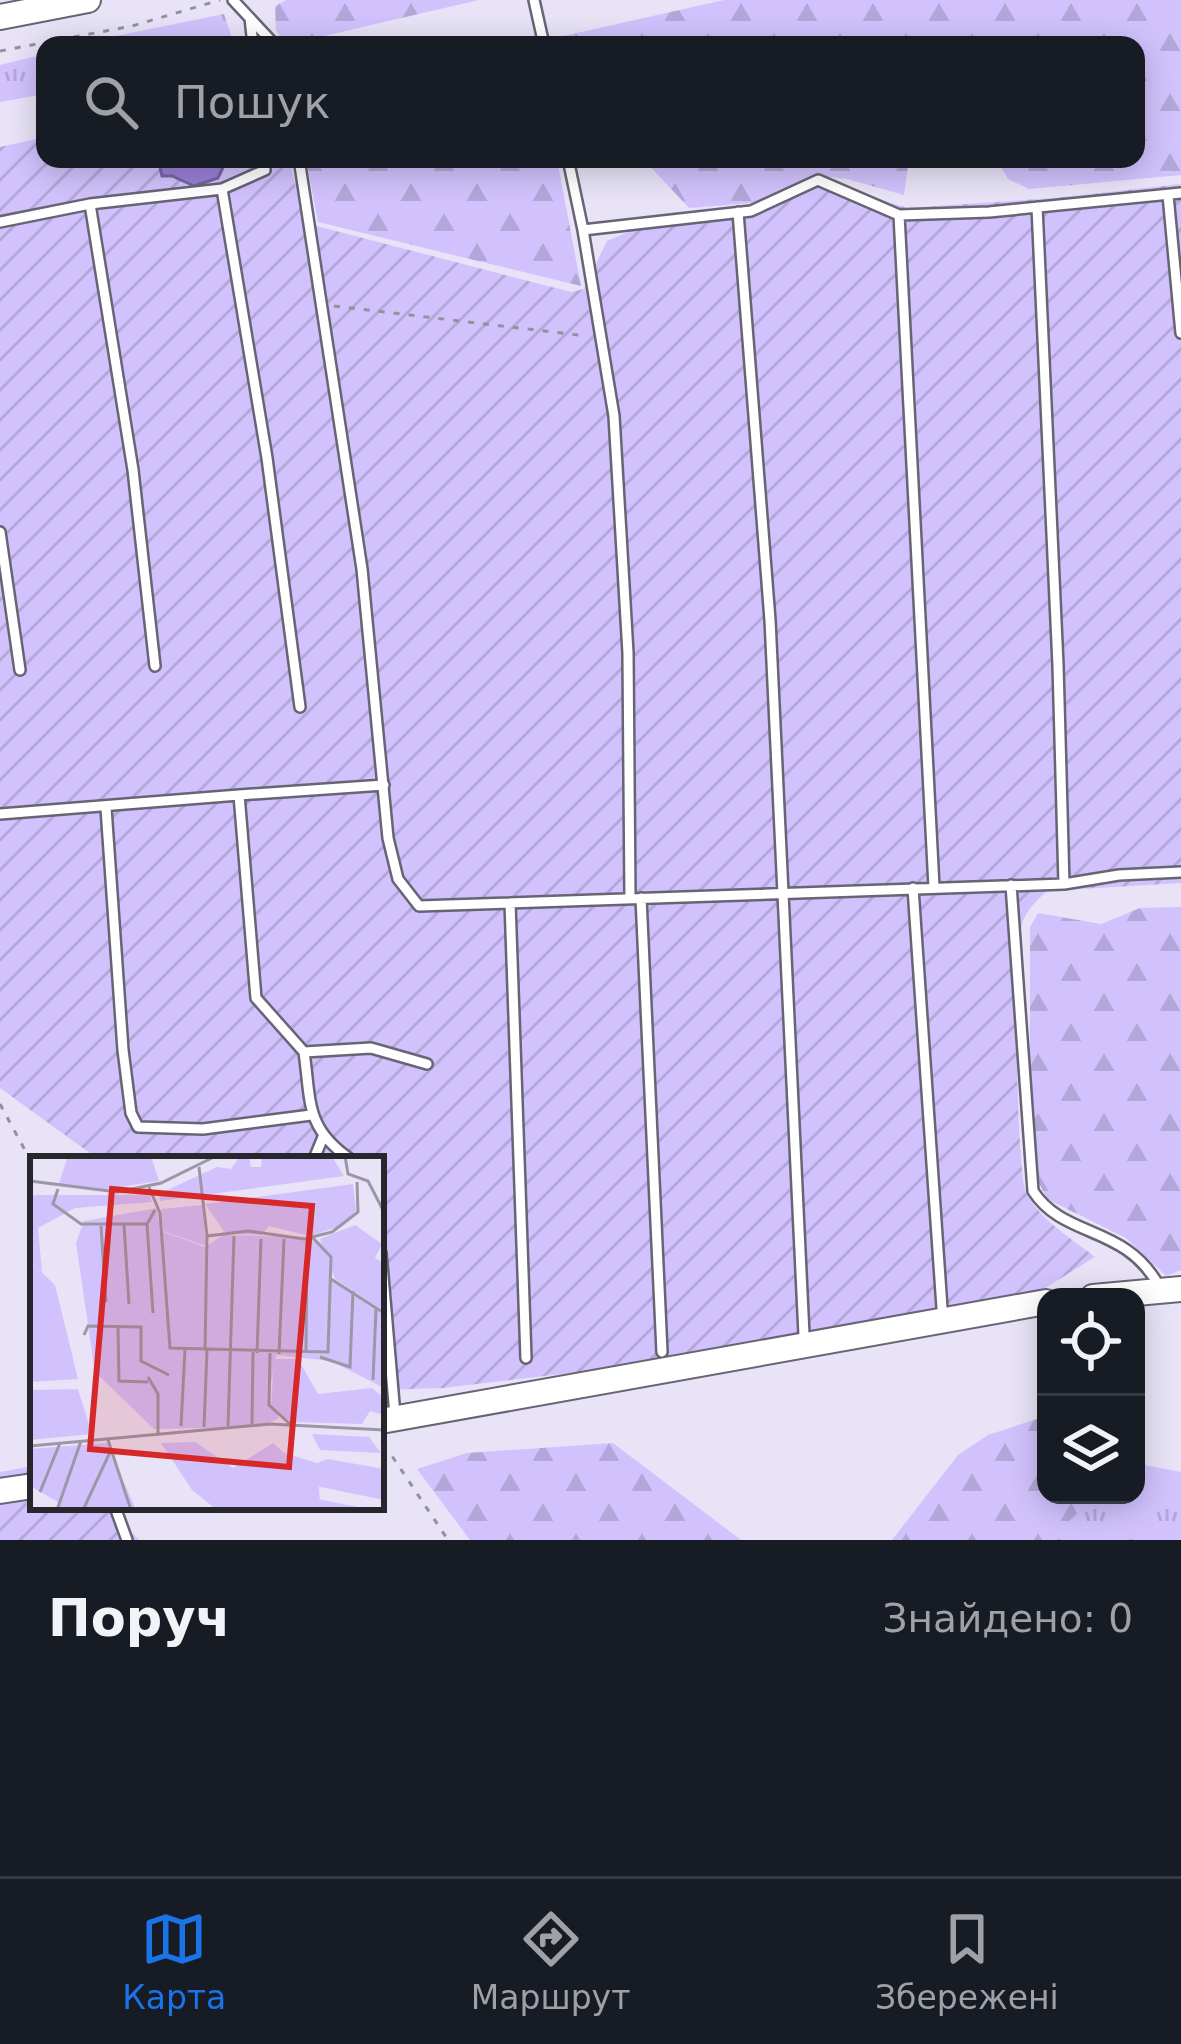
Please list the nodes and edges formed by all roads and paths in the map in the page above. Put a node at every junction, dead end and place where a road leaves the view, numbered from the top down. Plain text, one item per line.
1 (88, 0) edge
2 (220, 0) edge
3 (233, 0) edge
4 (534, 0) edge
5 (0, 17) edge
6 (250, 18) junction
7 (79, 36) edge
8 (252, 36) edge
9 (266, 36) edge
10 (542, 36) edge
11 (36, 44) edge
12 (0, 51) edge
13 (265, 168) edge
14 (300, 168) edge
15 (570, 168) edge
16 (222, 189) junction
17 (1181, 193) edge
18 (1168, 195) junction
19 (90, 204) junction
20 (1036, 207) junction
21 (738, 212) junction
22 (899, 215) junction
23 (0, 222) edge
24 (583, 230) junction
25 (323, 305) junction
26 (1181, 333) edge
27 (600, 335) junction
28 (0, 532) edge
29 (155, 666) dead end
30 (20, 670) dead end
31 (300, 707) dead end
32 (384, 785) junction
33 (239, 795) junction
34 (106, 808) junction
35 (0, 814) edge
36 (1181, 872) edge
37 (1064, 884) junction
38 (1011, 885) junction
39 (934, 886) junction
40 (913, 888) junction
41 (784, 895) junction
42 (635, 898) junction
43 (509, 903) junction
44 (304, 1052) junction
45 (428, 1064) dead end
46 (0, 1104) edge
47 (311, 1114) junction
48 (323, 1137) junction
49 (315, 1156) edge
50 (346, 1156) edge
51 (30, 1158) edge
52 (1171, 1290) edge
53 (1037, 1304) edge
54 (942, 1308) dead end
55 (384, 1324) edge
56 (803, 1335) dead end
57 (662, 1352) dead end
58 (526, 1358) dead end
59 (388, 1419) edge
60 (384, 1449) edge
61 (30, 1486) edge
62 (0, 1491) edge
63 (448, 1540) edge

1 - 5 street
2 - 7 path
3 - 6 lane
4 - 10 lane
6 - 8 lane
6 - 9 lane
11 - 12 path
13 - 16 lane
14 - 25 lane
15 - 24 lane
16 - 19 lane
16 - 31 lane
17 - 18 lane
18 - 20 lane
18 - 26 lane
19 - 23 lane
19 - 29 lane
20 - 22 lane
20 - 37 lane
21 - 22 lane
21 - 24 lane
21 - 41 lane
22 - 39 lane
24 - 27 lane
25 - 27 path
25 - 32 lane
27 - 42 lane
28 - 30 lane
32 - 33 lane
32 - 43 lane
33 - 34 lane
33 - 44 lane
34 - 35 lane
34 - 47 lane
36 - 37 lane
37 - 38 lane
38 - 39 lane
38 - 52 lane
39 - 40 lane
40 - 41 lane
40 - 54 lane
41 - 42 lane
41 - 56 lane
42 - 43 lane
42 - 57 lane
43 - 58 lane
44 - 45 lane
44 - 47 lane
46 - 51 path
47 - 48 lane
48 - 49 lane
48 - 50 lane
53 - 59 street
55 - 59 lane
60 - 63 path
61 - 62 street

